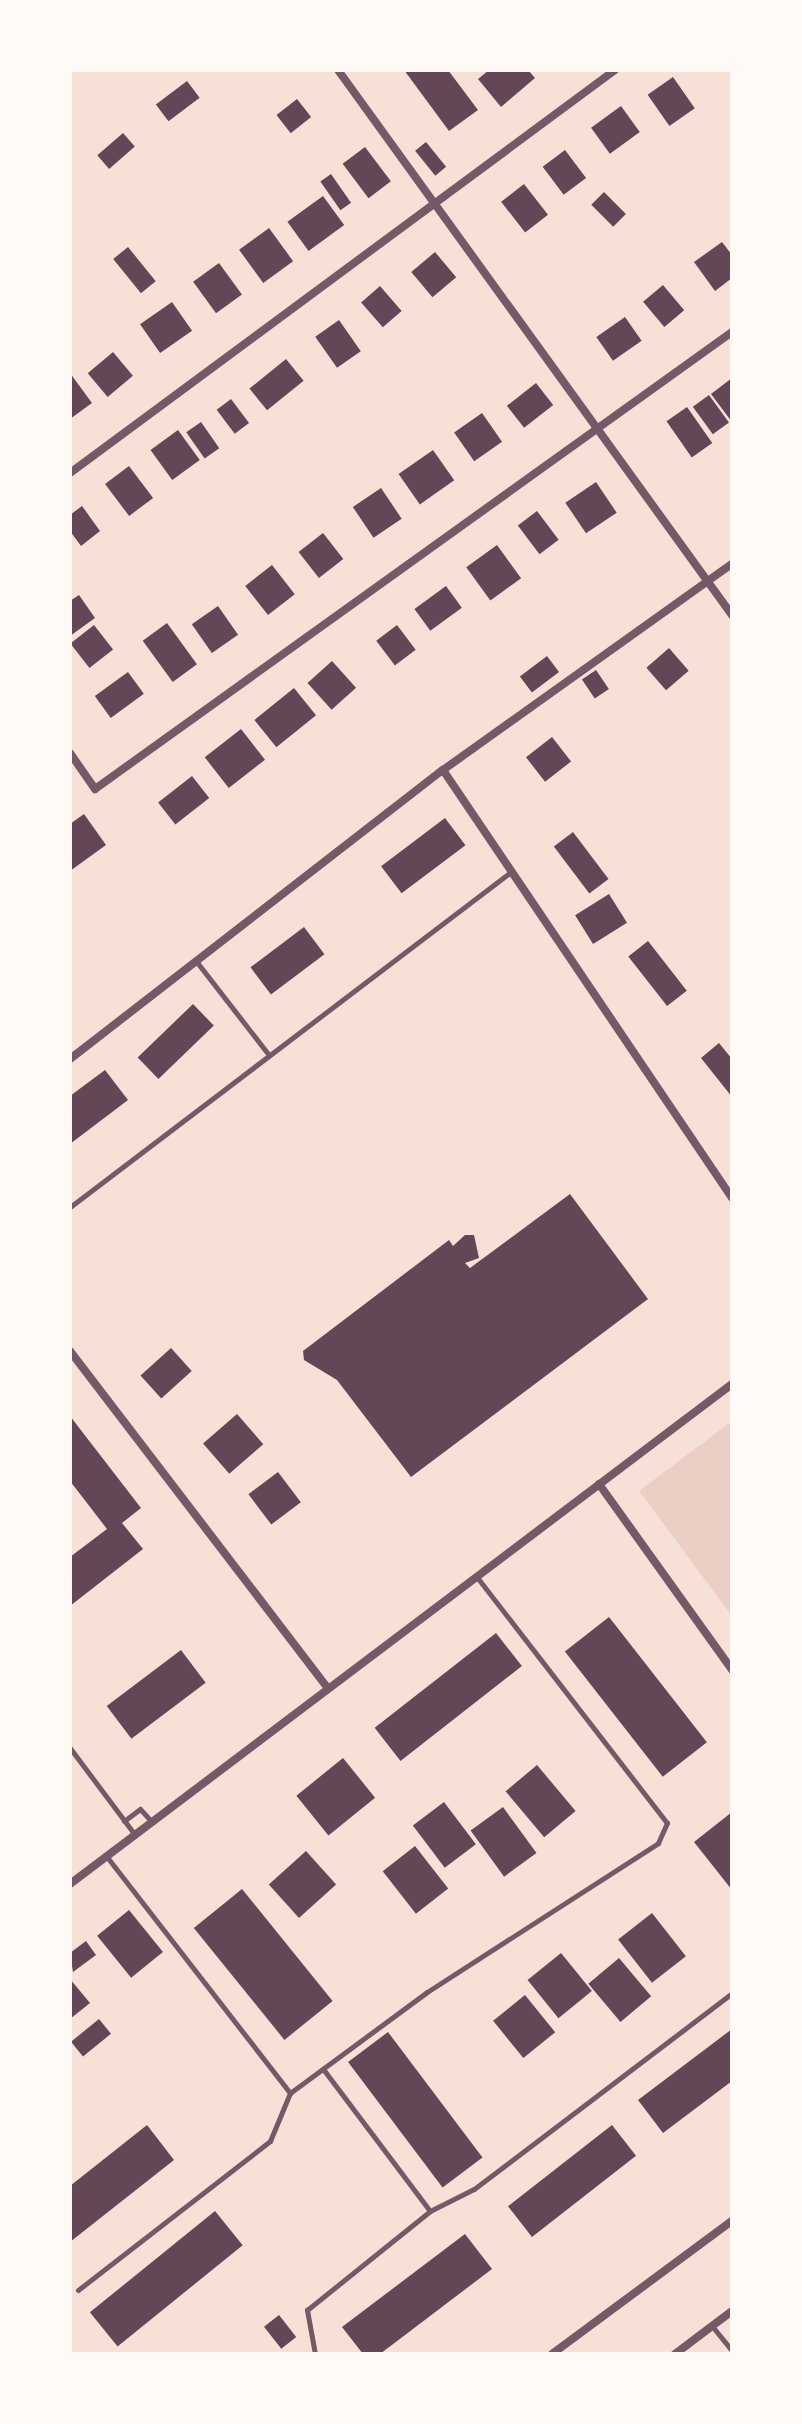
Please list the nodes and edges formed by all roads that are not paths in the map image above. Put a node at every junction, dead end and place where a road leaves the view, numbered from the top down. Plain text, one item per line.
1 (338, 70) edge
2 (615, 70) edge
3 (435, 204) junction
4 (732, 332) edge
5 (596, 430) junction
6 (70, 473) edge
7 (732, 564) edge
8 (708, 581) junction
9 (732, 615) edge
10 (70, 753) edge
11 (443, 770) junction
12 (512, 871) junction
13 (196, 961) junction
14 (270, 1055) junction
15 (70, 1059) edge
16 (732, 1198) edge
17 (70, 1207) edge
18 (70, 1351) edge
19 (732, 1384) edge
20 (599, 1484) junction
21 (477, 1577) junction
22 (732, 1670) edge
23 (328, 1689) junction
24 (70, 1748) edge
25 (124, 1821) junction
26 (152, 1822) junction
27 (135, 1835) junction
28 (107, 1856) junction
29 (70, 1884) edge
30 (732, 1993) edge
31 (323, 2069) junction
32 (290, 2093) junction
33 (430, 2211) junction
34 (732, 2221) edge
35 (78, 2290) dead end
36 (732, 2311) edge
37 (712, 2326) junction
38 (732, 2351) edge
39 (315, 2354) edge
40 (552, 2354) edge
41 (675, 2354) edge

1 - 3 street
2 - 3 street
3 - 5 street
3 - 6 street
4 - 5 street
5 - 8 street
5 - 10 street
7 - 8 street
8 - 9 street
8 - 11 street
11 - 12 street
11 - 13 street
12 - 14 lane
12 - 16 street
13 - 14 lane
13 - 15 street
14 - 17 lane
18 - 23 street
19 - 20 street
20 - 21 street
20 - 22 street
21 - 23 street
21 - 31 lane
23 - 26 street
24 - 25 lane
25 - 26 lane
25 - 27 lane
26 - 27 street
27 - 28 street
28 - 29 street
28 - 32 lane
30 - 33 lane
31 - 32 lane
31 - 33 lane
32 - 35 lane
33 - 39 lane
34 - 40 street
36 - 37 street
37 - 38 lane
37 - 41 street

